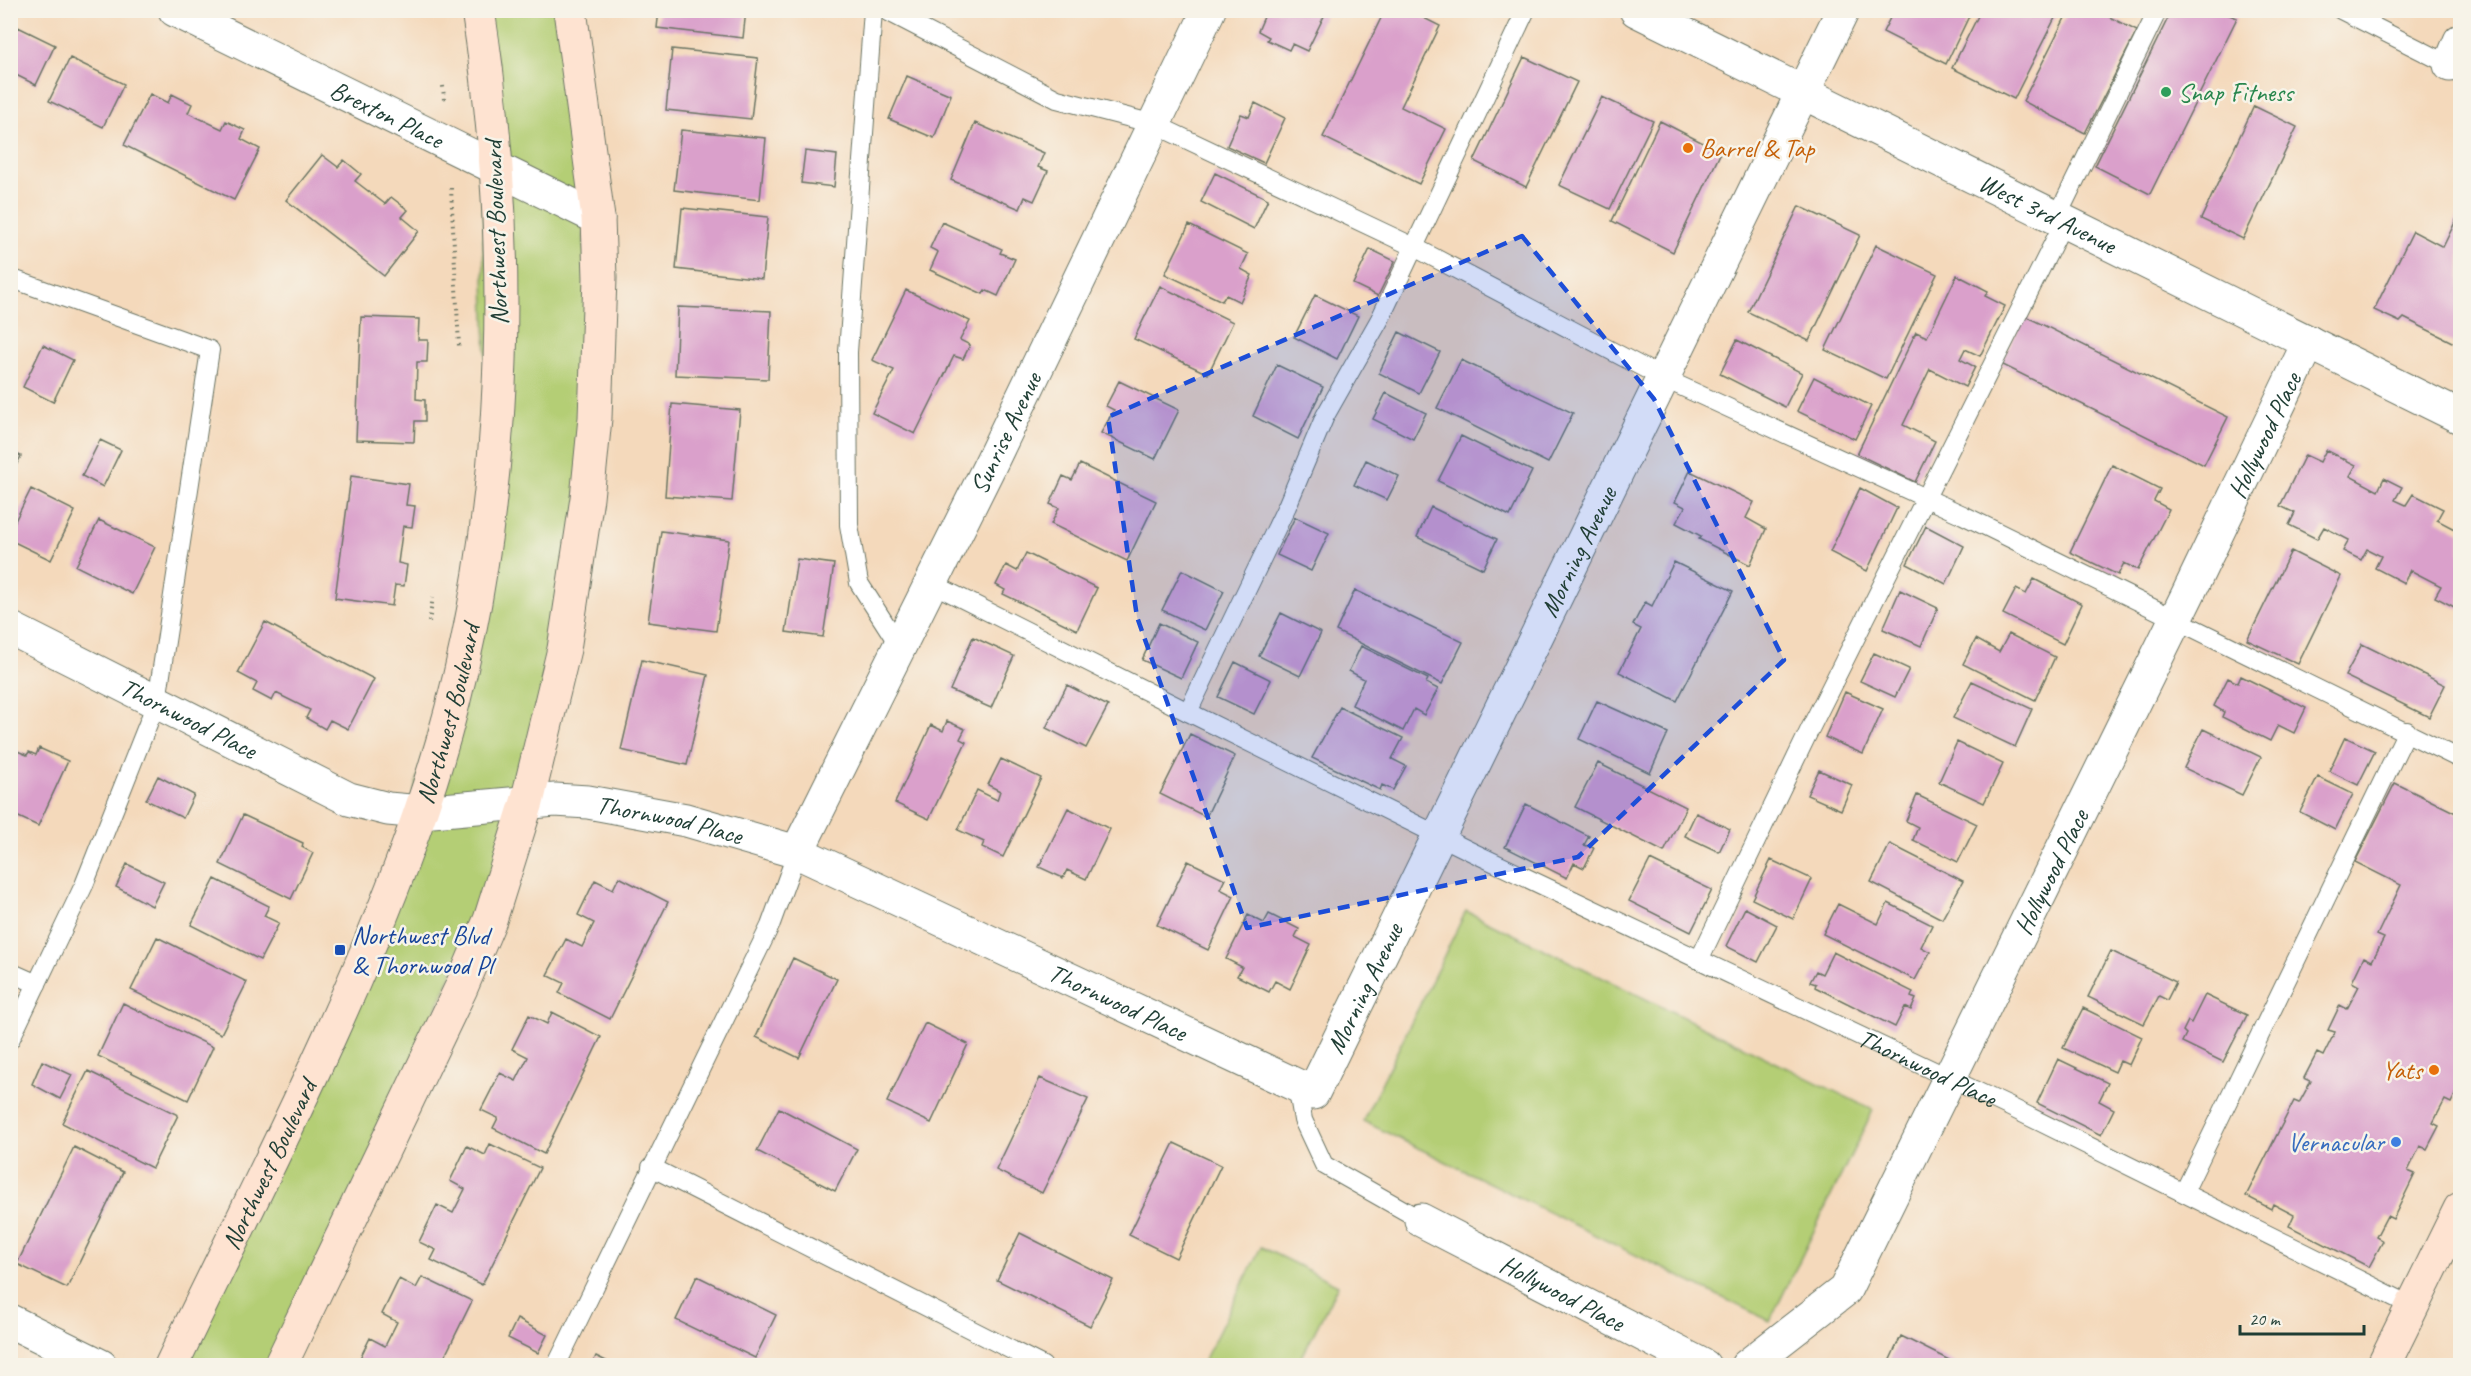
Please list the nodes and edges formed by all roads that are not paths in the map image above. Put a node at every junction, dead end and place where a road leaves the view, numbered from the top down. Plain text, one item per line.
1 (175, 10) edge
2 (478, 10) edge
3 (570, 10) edge
4 (873, 10) edge
5 (885, 10) edge
6 (1209, 10) edge
7 (1526, 10) edge
8 (1636, 10) edge
9 (1843, 10) edge
10 (2158, 10) edge
11 (2341, 10) edge
12 (2457, 59) edge
13 (1803, 93) junction
14 (1154, 124) junction
15 (497, 168) junction
16 (598, 218) junction
17 (2060, 220) junction
18 (1414, 247) junction
19 (10, 278) edge
20 (2309, 342) junction
21 (1663, 378) junction
22 (2460, 417) edge
23 (1926, 497) junction
24 (932, 583) junction
25 (2176, 618) junction
26 (10, 628) edge
27 (900, 647) junction
28 (156, 701) junction
29 (1188, 711) junction
30 (2407, 731) junction
31 (2460, 759) edge
32 (527, 802) junction
33 (421, 812) junction
34 (1440, 836) junction
35 (797, 852) junction
36 (1699, 960) junction
37 (10, 972) edge
38 (37, 984) junction
39 (10, 1040) edge
40 (1949, 1080) junction
41 (1305, 1089) junction
42 (651, 1167) junction
43 (2184, 1192) junction
44 (2460, 1209) edge
45 (1421, 1220) joint
46 (2412, 1306) junction
47 (10, 1321) edge
48 (101, 1365) edge
49 (171, 1365) edge
50 (280, 1365) edge
51 (556, 1365) edge
52 (1044, 1365) edge
53 (1704, 1365) edge
54 (1748, 1365) edge
55 (2383, 1365) edge

1 - 15 street, Brexton Place
2 - 15 main road, Northwest Boulevard
3 - 16 main road
4 - 27 lane
5 - 14 lane
6 - 14 street, Sunrise Avenue
7 - 18 lane
8 - 13 street, West 3rd Avenue
9 - 13 street, Morning Avenue
10 - 17 lane
11 - 12 lane
13 - 17 street, West 3rd Avenue
13 - 21 street, Morning Avenue
14 - 18 lane
14 - 24 street, Sunrise Avenue
15 - 16 street, Brexton Place
15 - 33 main road, Northwest Boulevard
16 - 32 main road
17 - 20 street, West 3rd Avenue
17 - 23 lane
18 - 21 lane
18 - 29 lane
19 - 28 lane
20 - 22 street, West 3rd Avenue
20 - 25 street, Hollywood Place
21 - 23 lane
21 - 34 street, Morning Avenue
23 - 25 lane
23 - 36 lane
24 - 27 street, Sunrise Avenue
24 - 29 lane, Thornwood Place
25 - 30 lane
25 - 40 street, Hollywood Place
26 - 28 street, Thornwood Place
27 - 35 street, Sunrise Avenue
28 - 33 street, Thornwood Place
28 - 38 lane
29 - 34 lane, Thornwood Place
30 - 31 lane
30 - 43 lane
32 - 33 street, Thornwood Place
32 - 35 street, Thornwood Place
32 - 50 main road
33 - 49 main road, Northwest Boulevard
34 - 36 lane, Thornwood Place
34 - 41 street, Morning Avenue
35 - 41 street, Thornwood Place
35 - 42 lane
36 - 40 lane, Thornwood Place
37 - 38 lane
38 - 39 lane
40 - 43 lane, Thornwood Place
40 - 54 street, Hollywood Place
41 - 45 lane
42 - 51 lane
42 - 52 lane
43 - 46 lane, Thornwood Place
44 - 46 main road
45 - 53 street, Hollywood Place
46 - 55 main road
47 - 48 street

